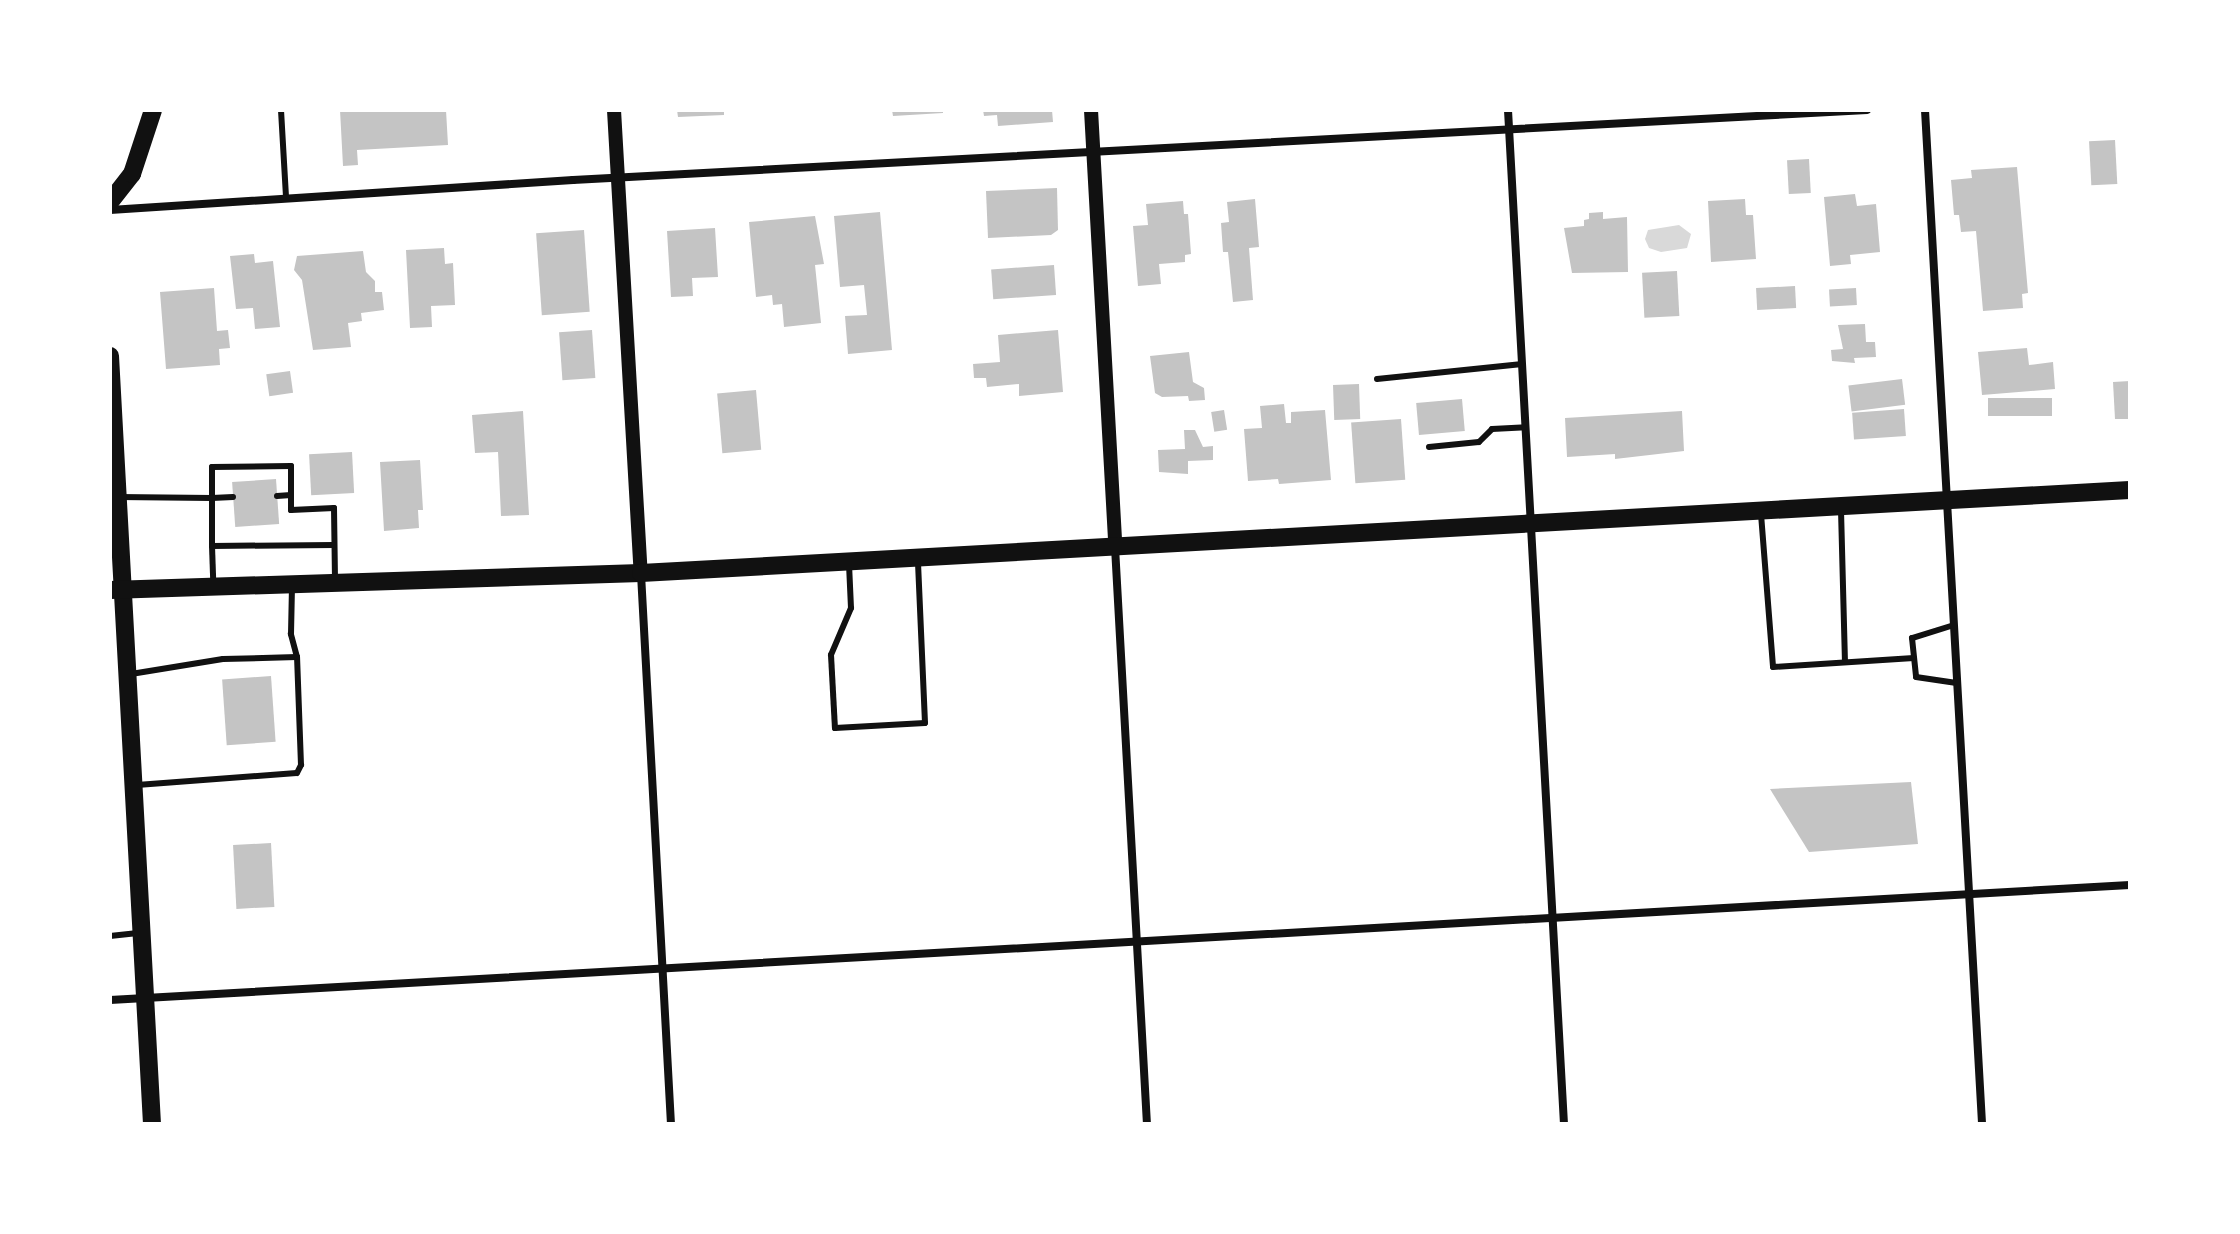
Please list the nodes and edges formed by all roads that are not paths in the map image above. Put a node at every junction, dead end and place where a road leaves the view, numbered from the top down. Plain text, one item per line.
1 (153, 110) edge
2 (281, 110) edge
3 (614, 110) edge
4 (1091, 110) edge
5 (1508, 110) edge
6 (1867, 110) edge
7 (1925, 110) edge
8 (1510, 129) junction
9 (1093, 152) junction
10 (618, 179) junction
11 (286, 198) junction
12 (110, 202) edge
13 (110, 210) edge
14 (110, 356) edge
15 (1522, 364) junction
16 (1377, 379) dead end
17 (1526, 427) junction
18 (1429, 447) dead end
19 (2130, 490) edge
20 (291, 495) junction
21 (277, 496) dead end
22 (117, 497) junction
23 (233, 497) dead end
24 (212, 498) junction
25 (1947, 500) junction
26 (1841, 506) junction
27 (1761, 511) junction
28 (1531, 524) junction
29 (334, 545) junction
30 (212, 546) junction
31 (1115, 546) junction
32 (918, 558) junction
33 (848, 562) junction
34 (641, 573) junction
35 (335, 584) junction
36 (292, 585) junction
37 (213, 587) junction
38 (116, 590) edge
39 (1954, 625) junction
40 (297, 657) junction
41 (1914, 658) junction
42 (1845, 662) junction
43 (128, 674) junction
44 (1957, 683) junction
45 (134, 785) junction
46 (2130, 885) edge
47 (1969, 894) junction
48 (1553, 917) junction
49 (141, 932) junction
50 (110, 936) edge
51 (1137, 941) junction
52 (663, 967) junction
53 (144, 996) junction
54 (110, 1000) edge
55 (152, 1124) edge
56 (671, 1124) edge
57 (1147, 1124) edge
58 (1564, 1124) edge
59 (1982, 1124) edge

1 - 12 main road
2 - 11 lane
3 - 10 street
4 - 9 street
5 - 8 street
6 - 8 street
7 - 25 street
8 - 9 street
8 - 15 street
9 - 10 street
9 - 31 street
10 - 11 street
10 - 34 street
11 - 13 street
14 - 22 main road
15 - 16 lane
15 - 17 street
17 - 18 lane
17 - 28 street
19 - 25 main road
20 - 21 lane
20 - 24 lane
20 - 29 lane
22 - 24 lane
22 - 38 main road
23 - 24 lane
24 - 30 lane
25 - 26 main road
25 - 39 street
26 - 27 main road
26 - 42 lane
27 - 28 main road
27 - 42 lane
28 - 31 main road
28 - 48 street
29 - 30 lane
29 - 35 lane
30 - 37 lane
31 - 32 main road
31 - 51 street
32 - 33 main road
32 - 33 lane
33 - 34 main road
34 - 35 main road
34 - 52 street
35 - 36 main road
36 - 37 main road
36 - 40 lane
37 - 38 main road
38 - 43 main road
39 - 41 lane
39 - 44 street
40 - 43 lane
40 - 45 lane
41 - 42 lane
41 - 44 lane
43 - 45 main road
44 - 47 street
45 - 49 main road
46 - 47 street
47 - 48 street
47 - 59 street
48 - 51 street
48 - 58 street
49 - 50 lane
49 - 53 main road
51 - 52 street
51 - 57 street
52 - 53 street
52 - 56 street
53 - 54 street
53 - 55 main road

